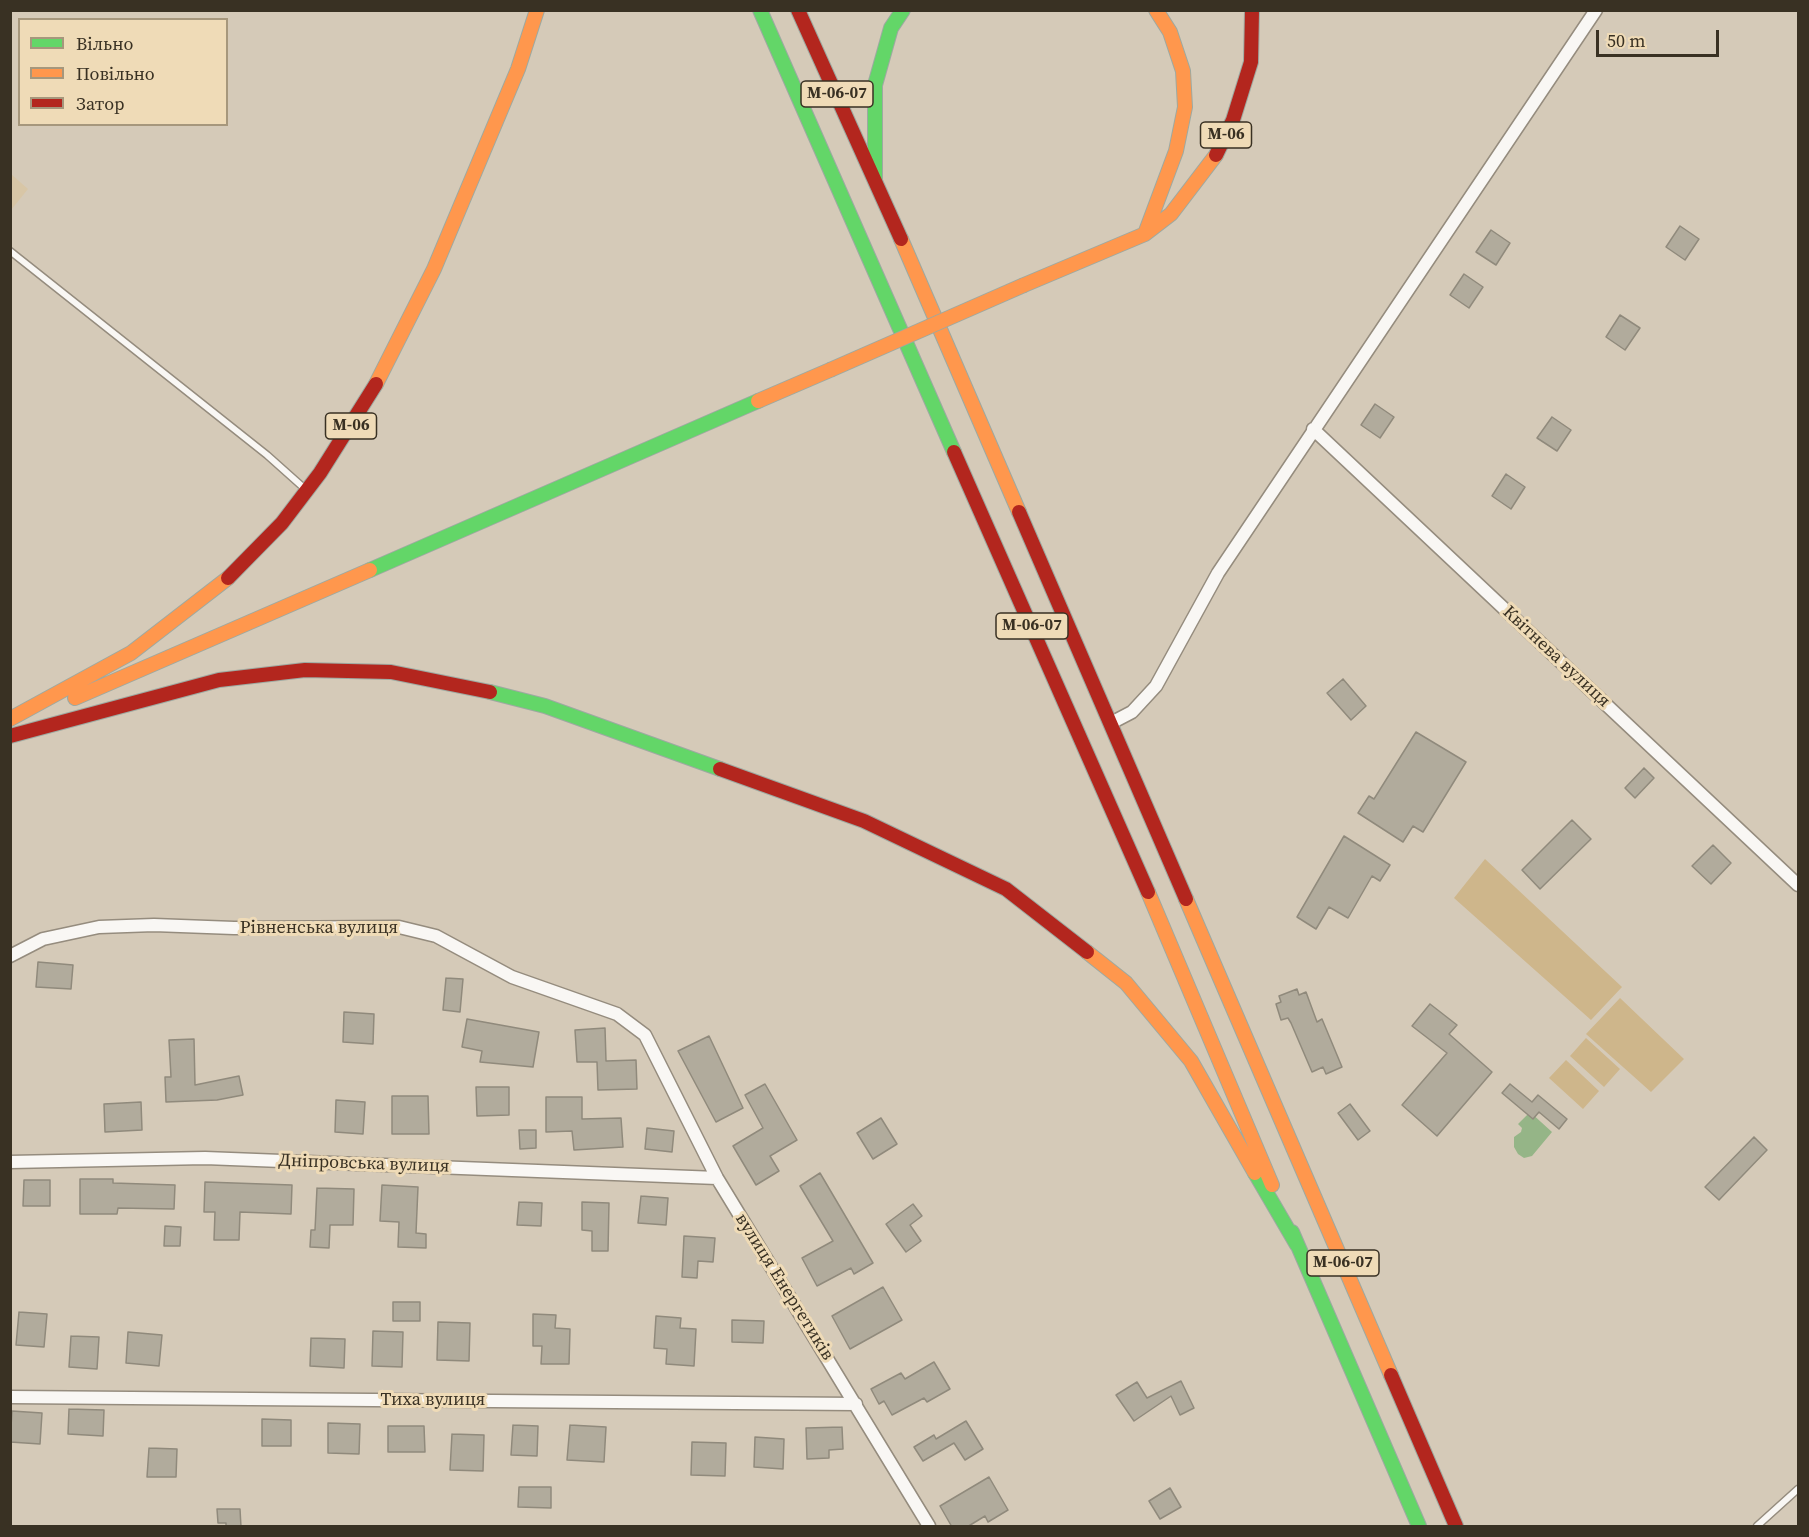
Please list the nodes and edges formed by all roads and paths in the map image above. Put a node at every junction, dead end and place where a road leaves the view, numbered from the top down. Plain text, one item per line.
1 (537, 10) edge
2 (760, 10) edge
3 (798, 10) edge
4 (903, 10) edge
5 (1156, 10) edge
6 (1252, 10) edge
7 (1596, 10) edge
8 (875, 178) junction
9 (1145, 234) junction
10 (10, 251) edge
11 (1313, 429) junction
12 (306, 491) junction
13 (10, 719) edge
14 (1111, 723) junction
15 (10, 726) edge
16 (10, 736) edge
17 (1798, 885) edge
18 (10, 956) edge
19 (647, 1039) joint
20 (10, 1162) edge
21 (717, 1178) junction
22 (1297, 1245) junction
23 (10, 1397) edge
24 (856, 1404) junction
25 (1798, 1489) edge
26 (928, 1527) edge
27 (1419, 1527) edge
28 (1456, 1527) edge
29 (1757, 1527) edge

1 - 12 main road, М-06
2 - 22 main road, М-06-07
3 - 8 main road, М-06-07
4 - 8 main road
5 - 9 main road
6 - 9 main road, М-06
7 - 11 street
8 - 14 main road, М-06-07
9 - 15 main road, М-06, bridge
10 - 12 lane
11 - 14 street
11 - 17 street, Квітнева вулиця
12 - 13 main road, М-06
14 - 28 main road, М-06-07
16 - 22 main road
18 - 19 street, Рівненська вулиця
19 - 21 street, вулиця Енергетиків
20 - 21 street, Дніпровська вулиця
21 - 24 street, вулиця Енергетиків
22 - 27 main road, М-06-07
23 - 24 street, Тиха вулиця
24 - 26 street, вулиця Енергетиків
25 - 29 lane

